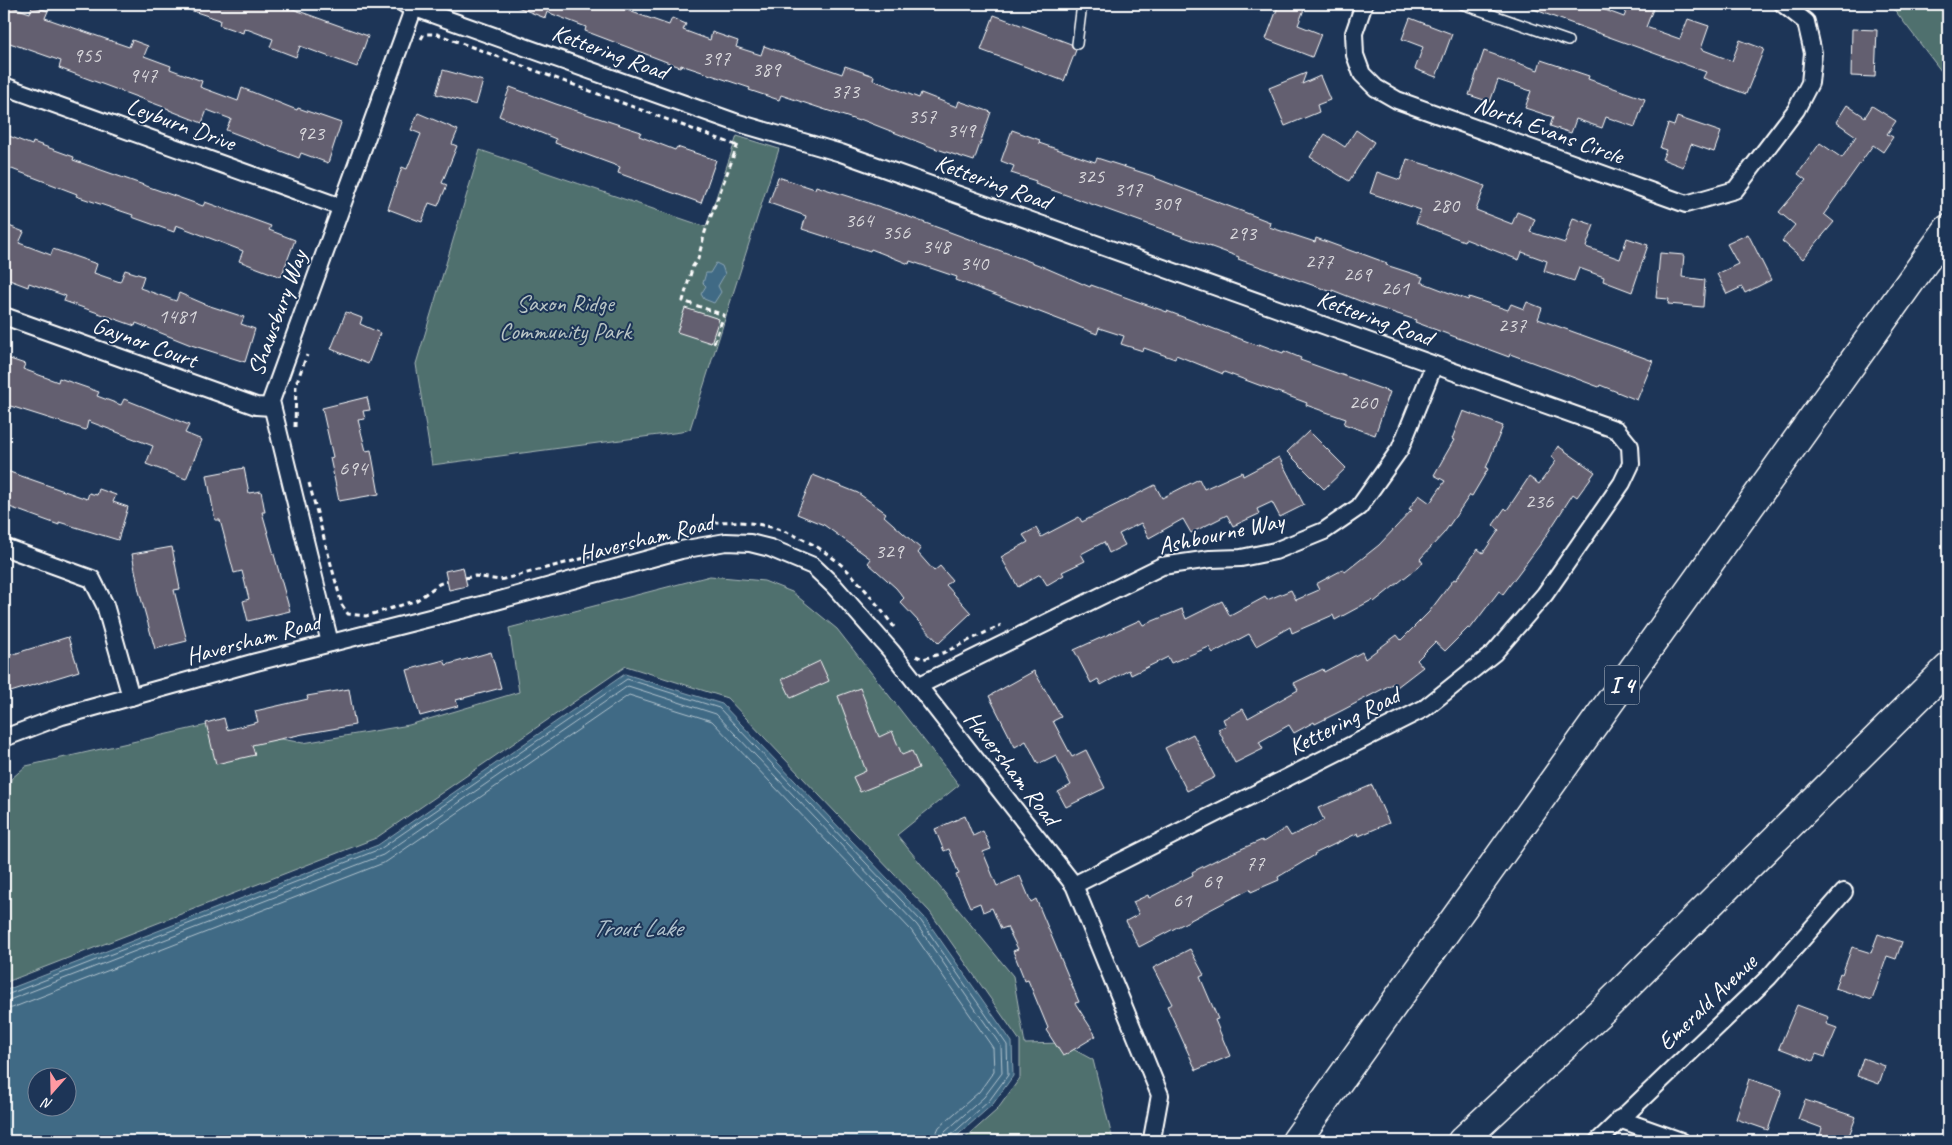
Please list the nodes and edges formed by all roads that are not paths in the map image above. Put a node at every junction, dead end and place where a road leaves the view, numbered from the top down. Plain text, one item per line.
1 (1082, 4) edge
2 (1364, 4) edge
3 (1462, 4) edge
4 (1783, 4) edge
5 (409, 6) edge
6 (1568, 42) dead end
7 (1076, 44) dead end
8 (4, 86) edge
9 (342, 207) junction
10 (1948, 229) edge
11 (4, 316) edge
12 (1434, 365) junction
13 (272, 407) junction
14 (4, 547) edge
15 (330, 643) junction
16 (1948, 668) edge
17 (918, 686) junction
18 (131, 697) junction
19 (4, 738) edge
20 (1074, 884) junction
21 (1844, 892) dead end
22 (1608, 1005) junction
23 (1619, 1119) junction
24 (1152, 1138) dead end
25 (1296, 1141) edge
26 (1462, 1141) edge
27 (1482, 1141) edge
28 (1598, 1141) edge
29 (1681, 1141) edge

1 - 7 lane
2 - 4 street, North Evans Circle
3 - 6 lane
5 - 9 street, Shawsbury Way
5 - 12 street, Kettering Road
8 - 9 street, Leyburn Drive
9 - 13 street, Shawsbury Way
10 - 25 highway, I 4
11 - 13 street, Gaynor Court
12 - 17 street, Ashbourne Way
12 - 20 street, Kettering Road
13 - 15 street, Shawsbury Way
14 - 18 street
15 - 17 street, Haversham Road
15 - 18 street, Haversham Road
16 - 22 highway
17 - 20 street, Haversham Road
18 - 19 street, Haversham Road
20 - 24 street, Haversham Road
21 - 23 street, Emerald Avenue
22 - 26 highway
22 - 27 highway
23 - 28 street, Emerald Avenue
23 - 29 street

